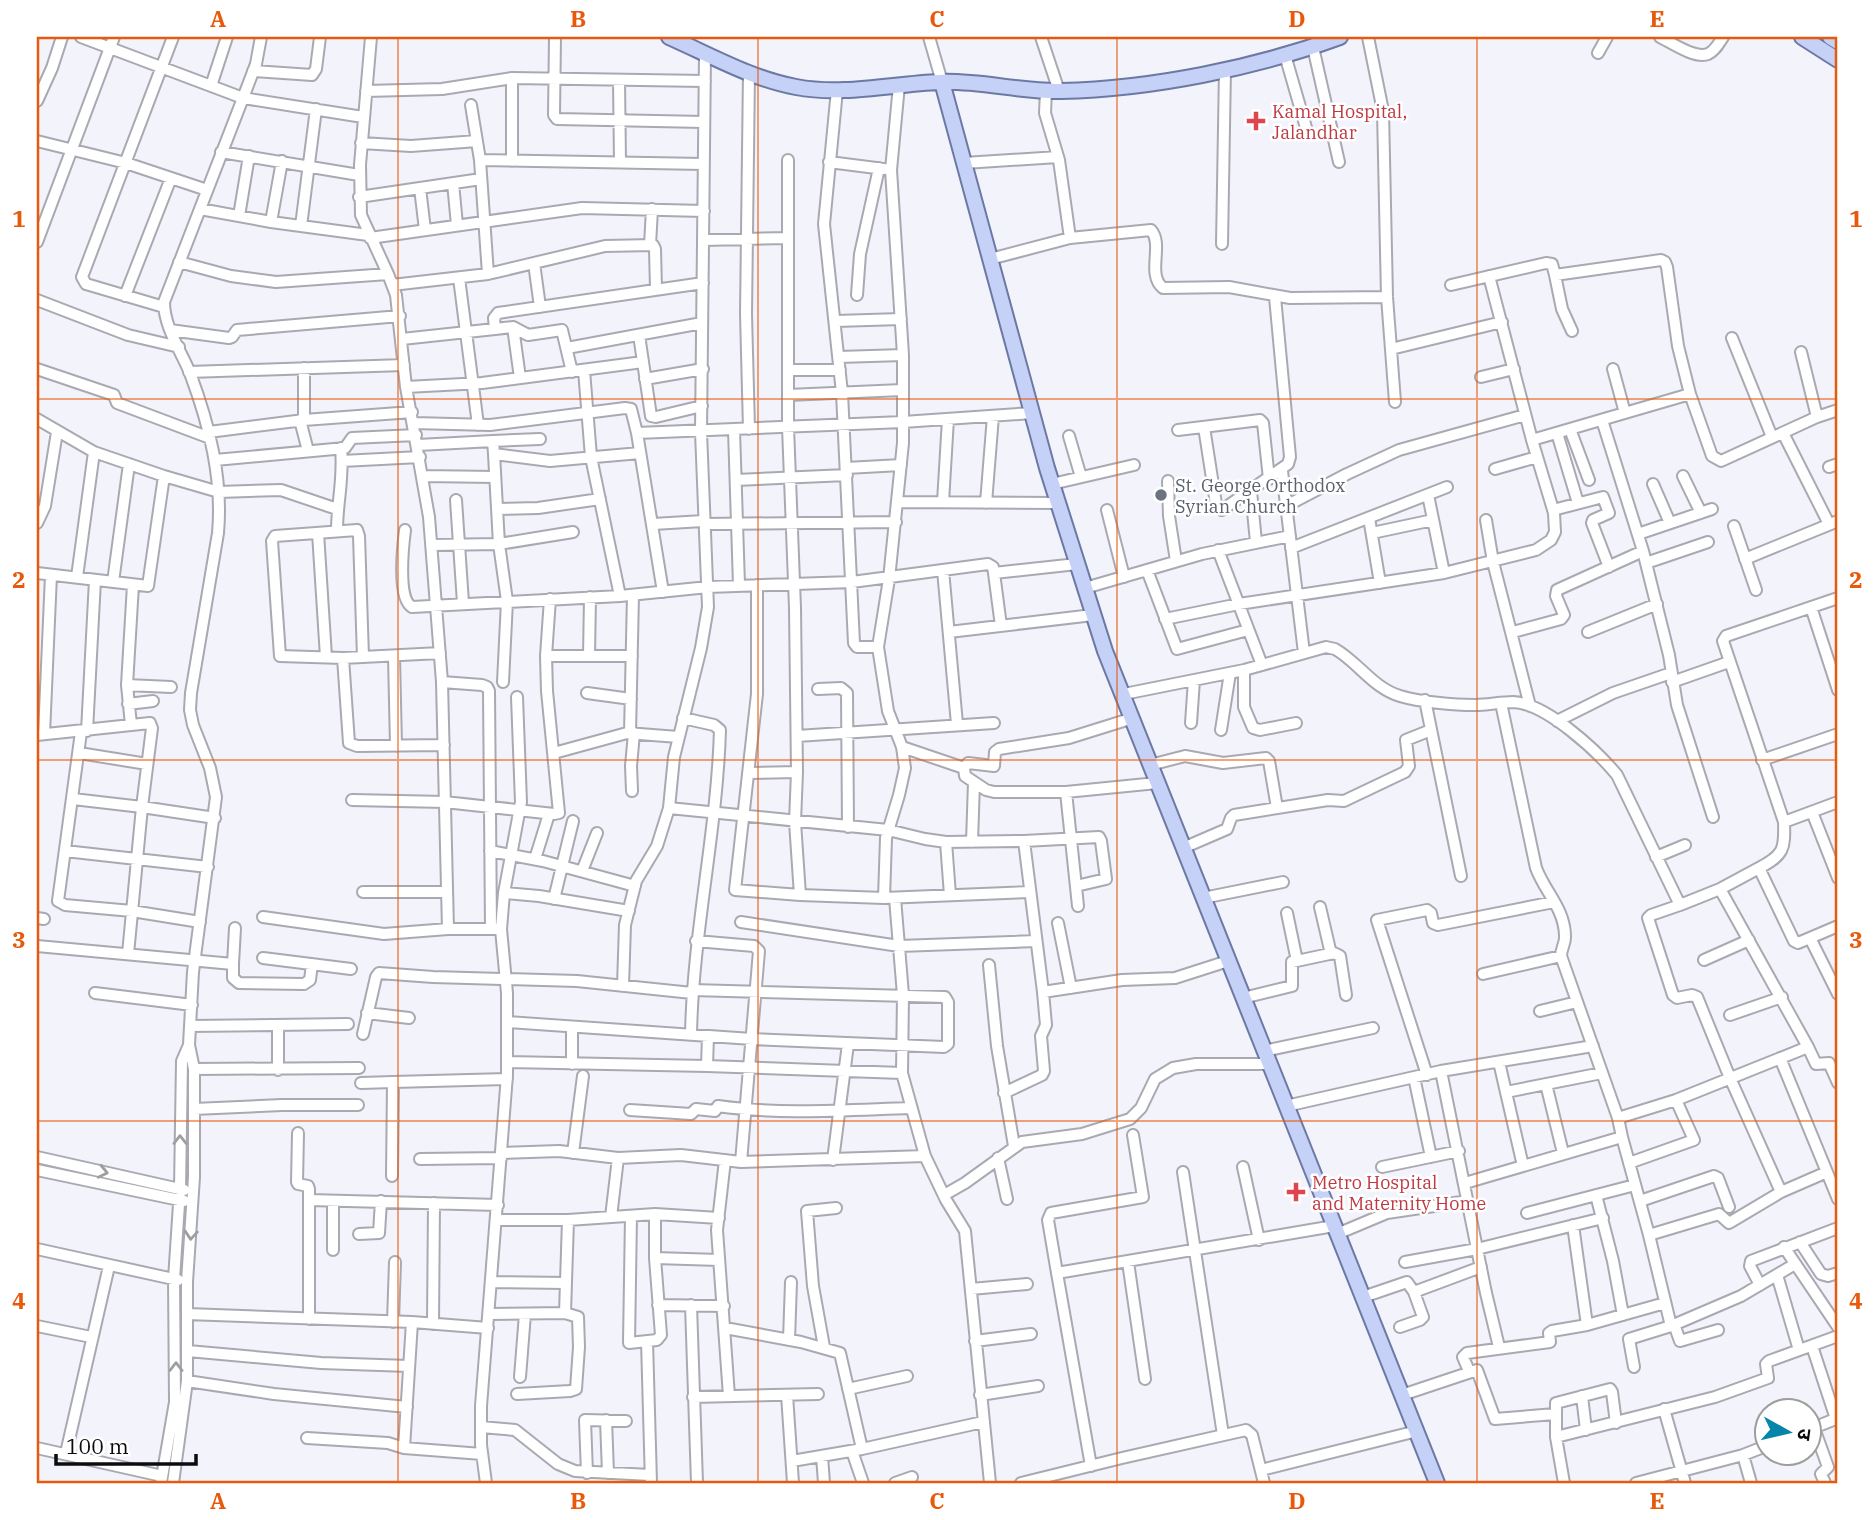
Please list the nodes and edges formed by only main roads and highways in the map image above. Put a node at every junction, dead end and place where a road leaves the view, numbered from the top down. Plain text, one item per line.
1 (669, 37) edge
2 (1340, 37) edge
3 (1802, 37) edge
4 (1830, 37) edge
5 (1838, 42) edge
6 (1838, 60) edge
7 (942, 82) junction
8 (1437, 1483) edge

1 - 7 main road
2 - 7 main road
3 - 6 main road
4 - 5 main road
7 - 8 main road

